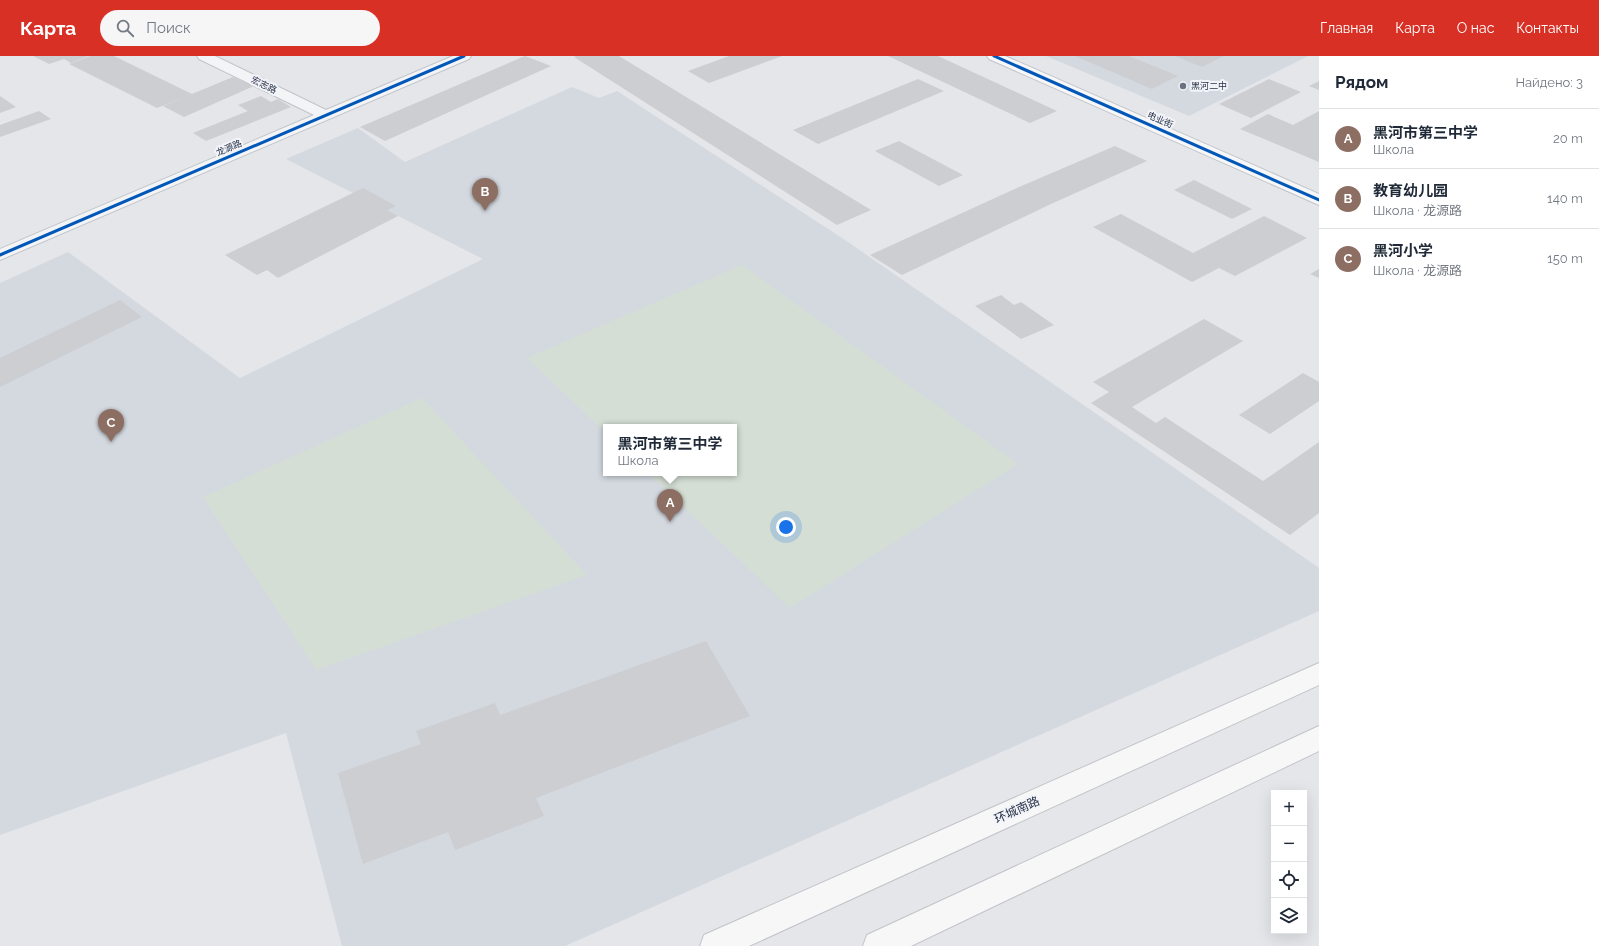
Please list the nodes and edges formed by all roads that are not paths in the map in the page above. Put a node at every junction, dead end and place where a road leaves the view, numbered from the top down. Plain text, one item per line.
1 (204, 56) edge
2 (464, 56) edge
3 (994, 56) edge
4 (1016, 56) edge
5 (325, 115) junction
6 (1319, 187) edge
7 (1319, 200) edge
8 (0, 255) edge
9 (1319, 673) edge
10 (1319, 738) edge
11 (715, 946) edge
12 (878, 946) edge

1 - 5 street, 宏志路
2 - 5 street, 龙源路
3 - 7 street, 电业街
4 - 6 street, 电业街
5 - 8 street, 龙源路
9 - 11 street, 环城南路
10 - 12 street

